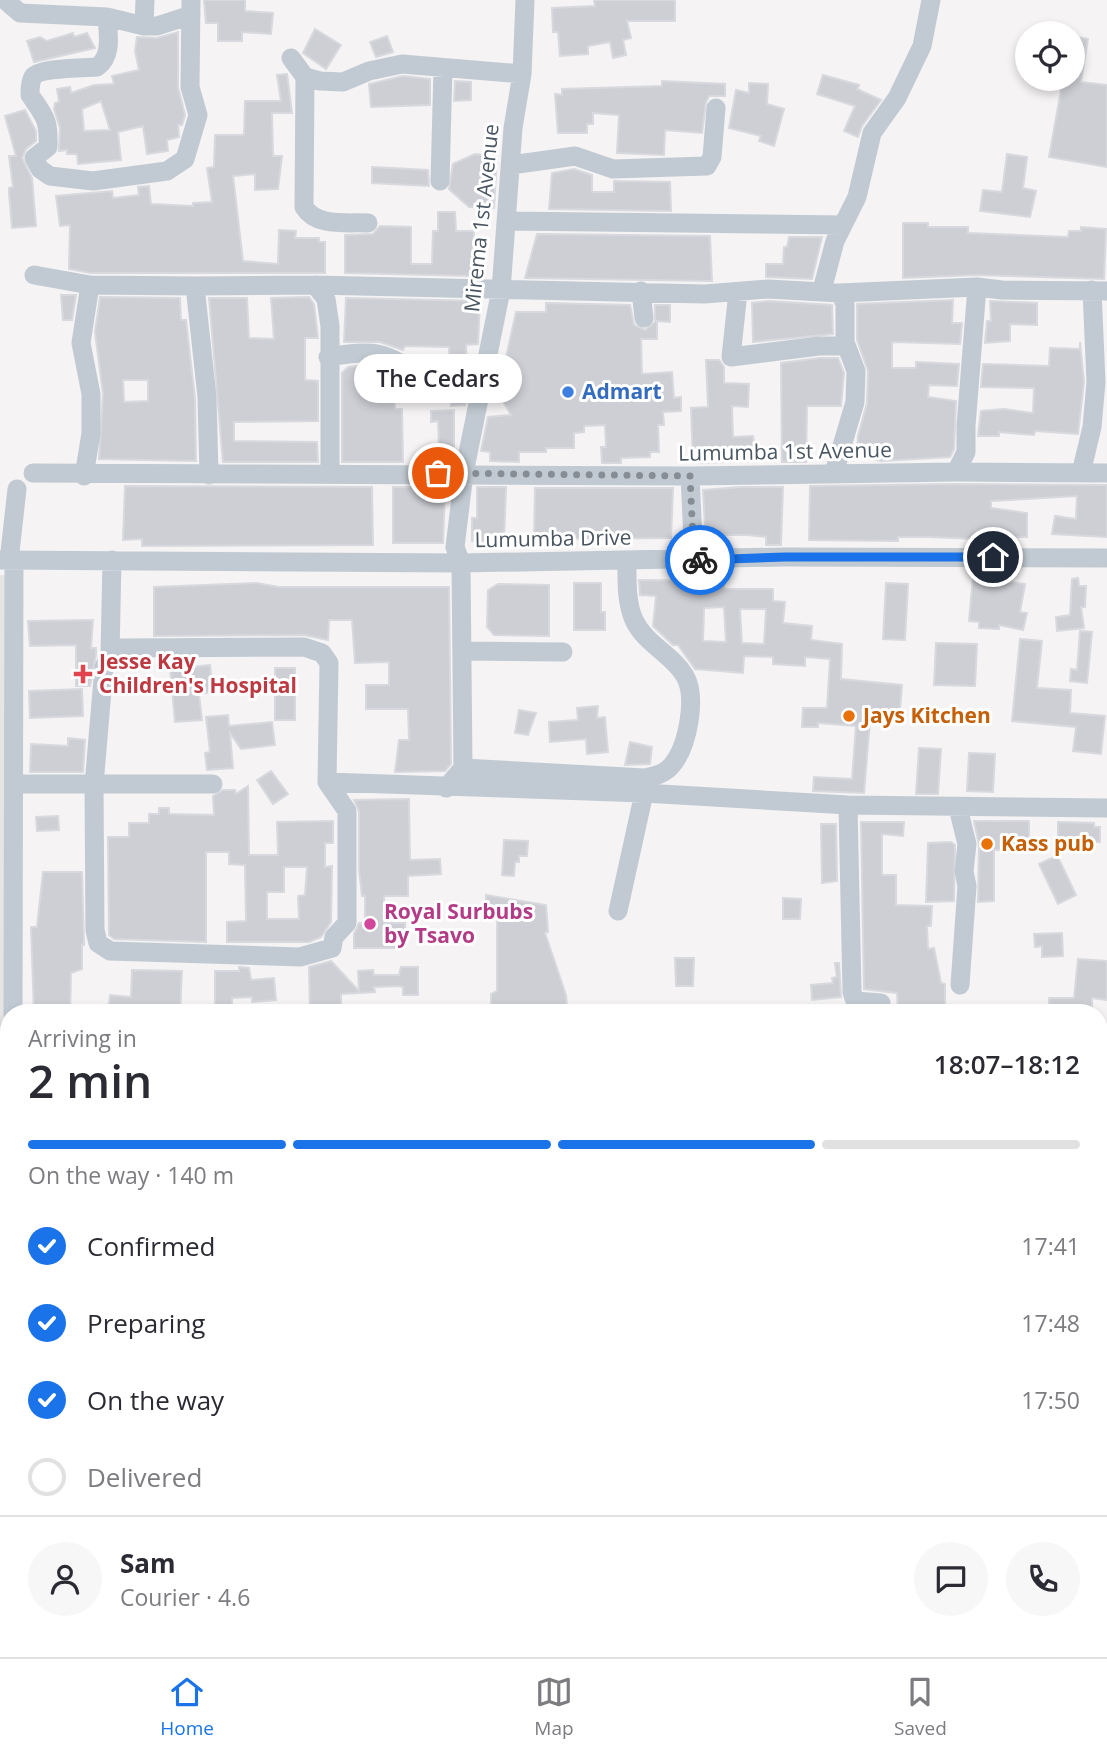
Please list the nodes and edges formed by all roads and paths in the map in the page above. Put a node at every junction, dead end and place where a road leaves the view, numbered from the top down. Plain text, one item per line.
1 (5, 0) edge
2 (145, 0) edge
3 (525, 0) edge
4 (931, 0) edge
5 (191, 7) edge
6 (107, 17) junction
7 (144, 26) junction
8 (291, 58) dead end
9 (443, 69) junction
10 (522, 74) junction
11 (306, 77) junction
12 (716, 108) dead end
13 (511, 165) junction
14 (440, 181) dead end
15 (507, 221) junction
16 (368, 223) dead end
17 (843, 225) junction
18 (34, 275) dead end
19 (90, 285) junction
20 (315, 285) junction
21 (195, 286) junction
22 (977, 287) junction
23 (501, 290) junction
24 (641, 291) junction
25 (831, 291) junction
26 (1100, 291) edge
27 (738, 292) junction
28 (644, 318) dead end
29 (846, 346) junction
30 (328, 357) junction
31 (422, 380) dead end
32 (330, 472) junction
33 (956, 472) junction
34 (33, 473) dead end
35 (464, 473) junction
36 (834, 473) junction
37 (1082, 473) junction
38 (1107, 473) edge
39 (209, 475) junction
40 (84, 476) junction
41 (690, 476) junction
42 (18, 489) dead end
43 (1107, 558) edge
44 (112, 560) junction
45 (8, 561) edge
46 (627, 561) junction
47 (694, 561) junction
48 (461, 563) junction
49 (462, 651) junction
50 (563, 652) dead end
51 (110, 654) junction
52 (463, 768) junction
53 (327, 782) junction
54 (16, 784) junction
55 (213, 784) dead end
56 (94, 785) junction
57 (446, 788) junction
58 (644, 793) junction
59 (848, 805) junction
60 (958, 808) junction
61 (1107, 808) edge
62 (618, 911) dead end
63 (960, 985) dead end
64 (881, 1003) dead end
65 (13, 1004) edge

1 - 6 street
2 - 7 street
3 - 10 street, Mirema 1st Avenue
4 - 17 street
5 - 6 street
5 - 7 street
6 - 7 street
8 - 11 street
9 - 10 street
9 - 11 street
9 - 14 street
10 - 13 street, Mirema 1st Avenue
11 - 16 street
12 - 13 street
13 - 15 street, Mirema 1st Avenue
15 - 17 street
15 - 23 street, Mirema 1st Avenue
17 - 25 street
18 - 19 street
19 - 21 street
19 - 40 street
20 - 21 street
20 - 23 street
20 - 30 street
21 - 39 street
22 - 25 street
22 - 26 street
22 - 33 street
23 - 24 street
23 - 35 street, Mirema 1st Avenue
24 - 27 street
24 - 28 street
25 - 27 street
25 - 29 street
26 - 37 street
27 - 29 street
29 - 36 street
30 - 31 street
30 - 32 street
32 - 35 street, Lumumba 1st Avenue
32 - 39 street, Lumumba 1st Avenue
33 - 36 street, Lumumba 1st Avenue
33 - 37 street, Lumumba 1st Avenue
34 - 40 street, Lumumba 1st Avenue
35 - 41 street, Lumumba 1st Avenue
35 - 48 street, Mirema 1st Avenue
36 - 41 street, Lumumba 1st Avenue
37 - 38 street, Lumumba 1st Avenue
39 - 40 street, Lumumba 1st Avenue
41 - 47 street
42 - 45 street
43 - 47 street, Lumumba Drive
44 - 45 street, Lumumba Drive
44 - 48 street, Lumumba Drive
44 - 51 street
45 - 54 street
46 - 47 street, Lumumba Drive
46 - 48 street, Lumumba Drive
46 - 52 street
48 - 49 street, Mirema 1st Avenue
49 - 50 street
49 - 52 street, Mirema 1st Avenue
51 - 53 street
51 - 56 street
52 - 57 street
53 - 56 street
53 - 57 street
54 - 56 street
54 - 65 street
55 - 56 street
57 - 58 street
58 - 59 street
58 - 62 street
59 - 60 street
59 - 64 street
60 - 61 street
60 - 63 street

